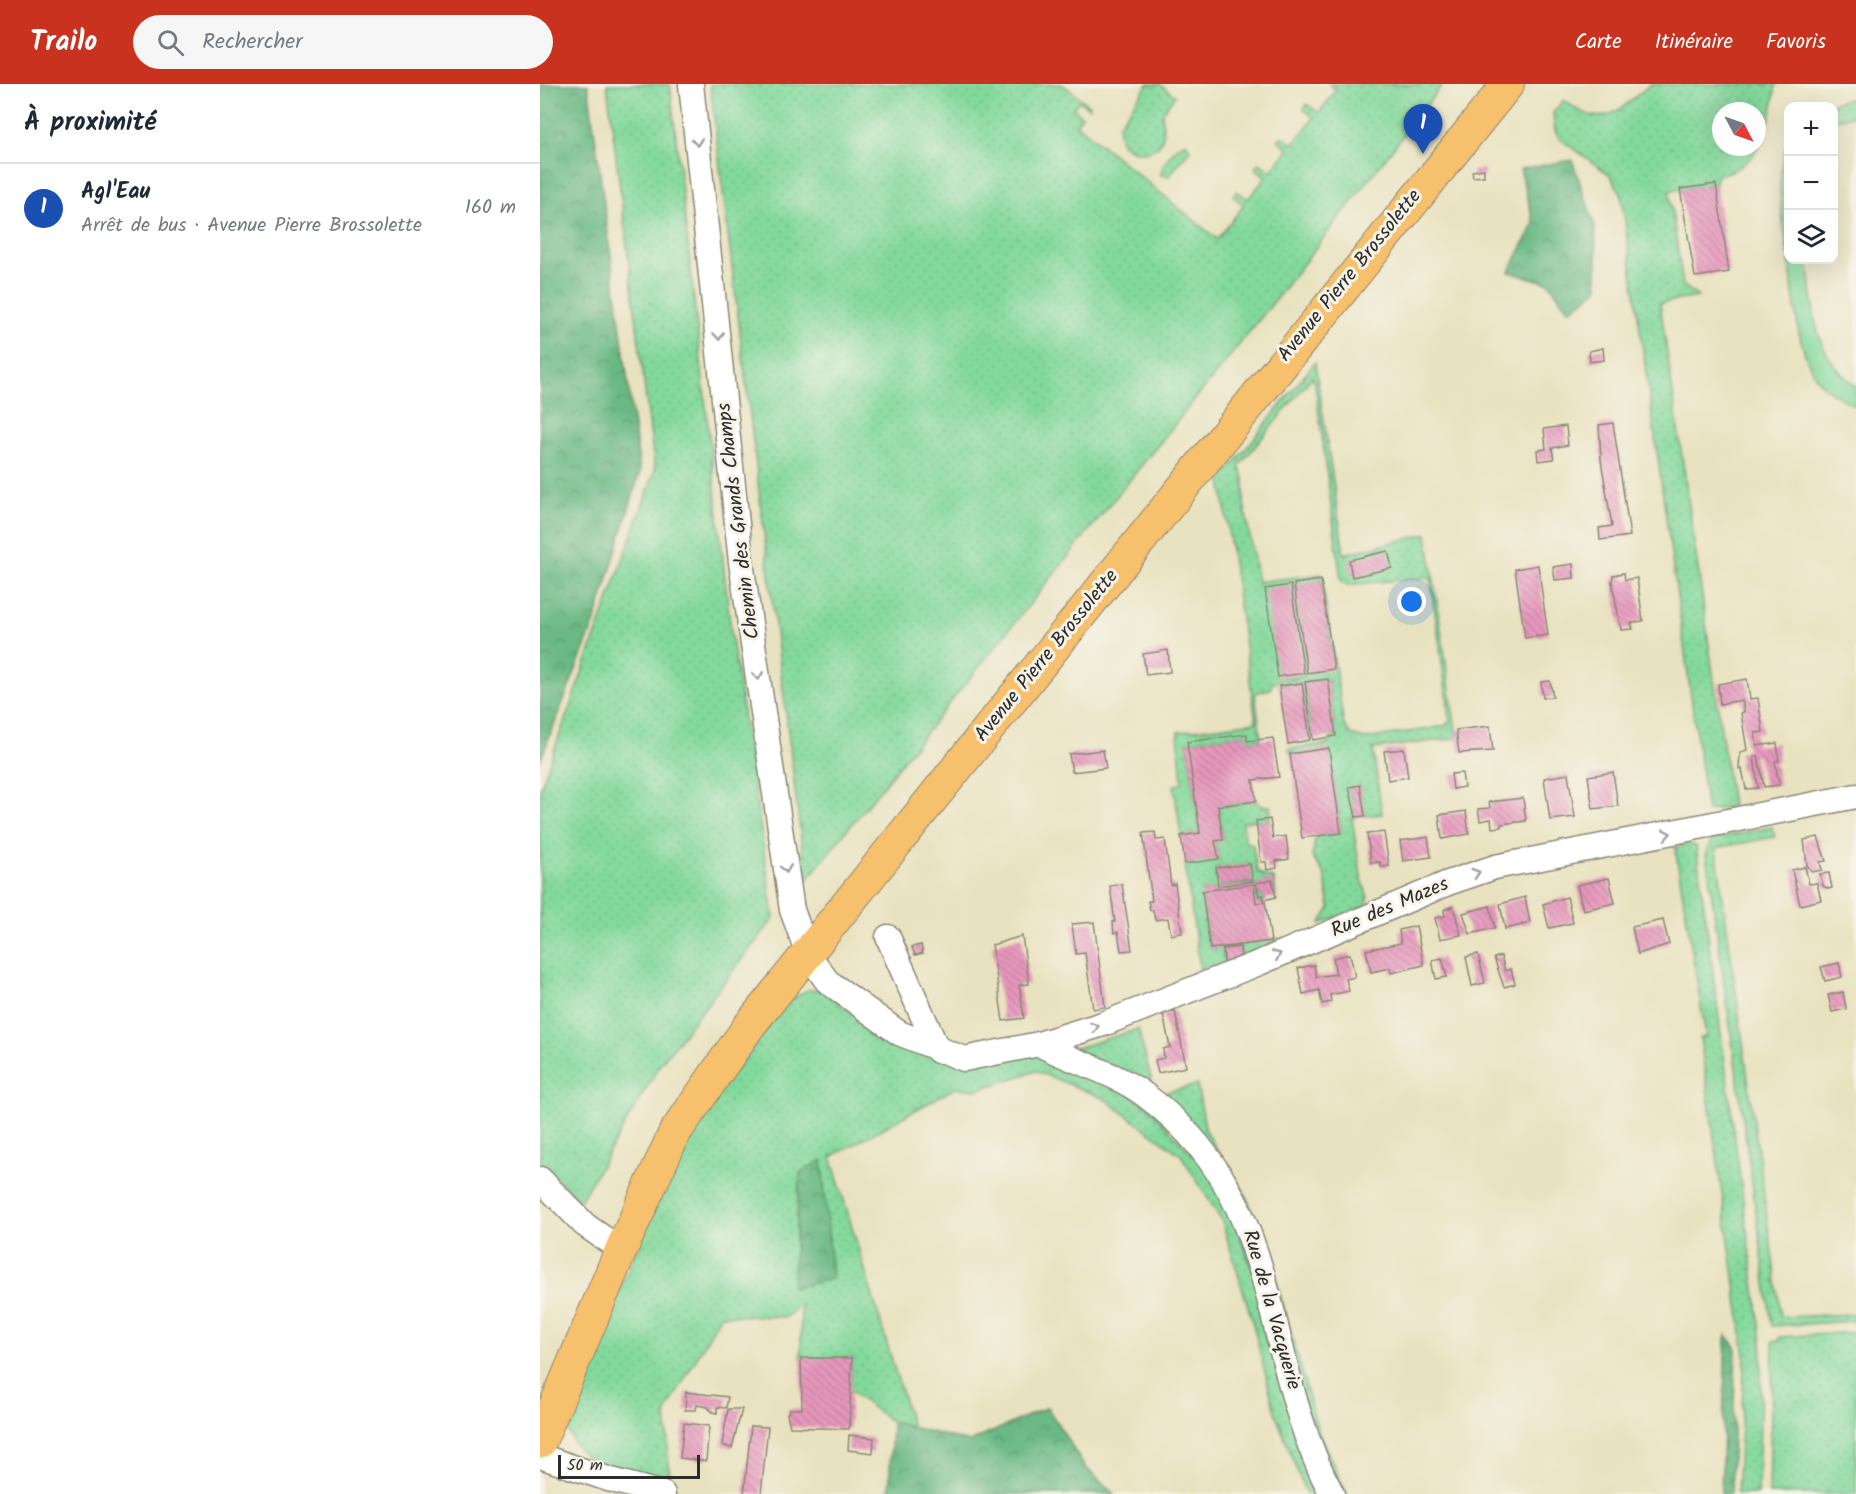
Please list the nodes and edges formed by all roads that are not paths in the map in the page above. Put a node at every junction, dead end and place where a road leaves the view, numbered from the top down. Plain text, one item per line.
1 (691, 84) edge
2 (1508, 84) edge
3 (1856, 796) edge
4 (888, 937) dead end
5 (808, 954) junction
6 (1039, 1044) junction
7 (938, 1051) junction
8 (540, 1179) edge
9 (621, 1250) junction
10 (540, 1442) edge
11 (540, 1456) edge
12 (663, 1494) edge
13 (1332, 1494) edge

1 -> 5 street, Chemin des Grands Champs
2 - 5 main road, Avenue Pierre Brossolette
6 -> 3 street, Rue des Mazes
4 - 7 street
5 - 7 street, Rue des Mazes
5 - 9 main road, Avenue Pierre Brossolette
6 - 7 street, Rue des Mazes
6 - 13 street, Rue de la Vacquerie
8 - 9 street
9 - 10 main road, Avenue Pierre Brossolette
11 - 12 street

